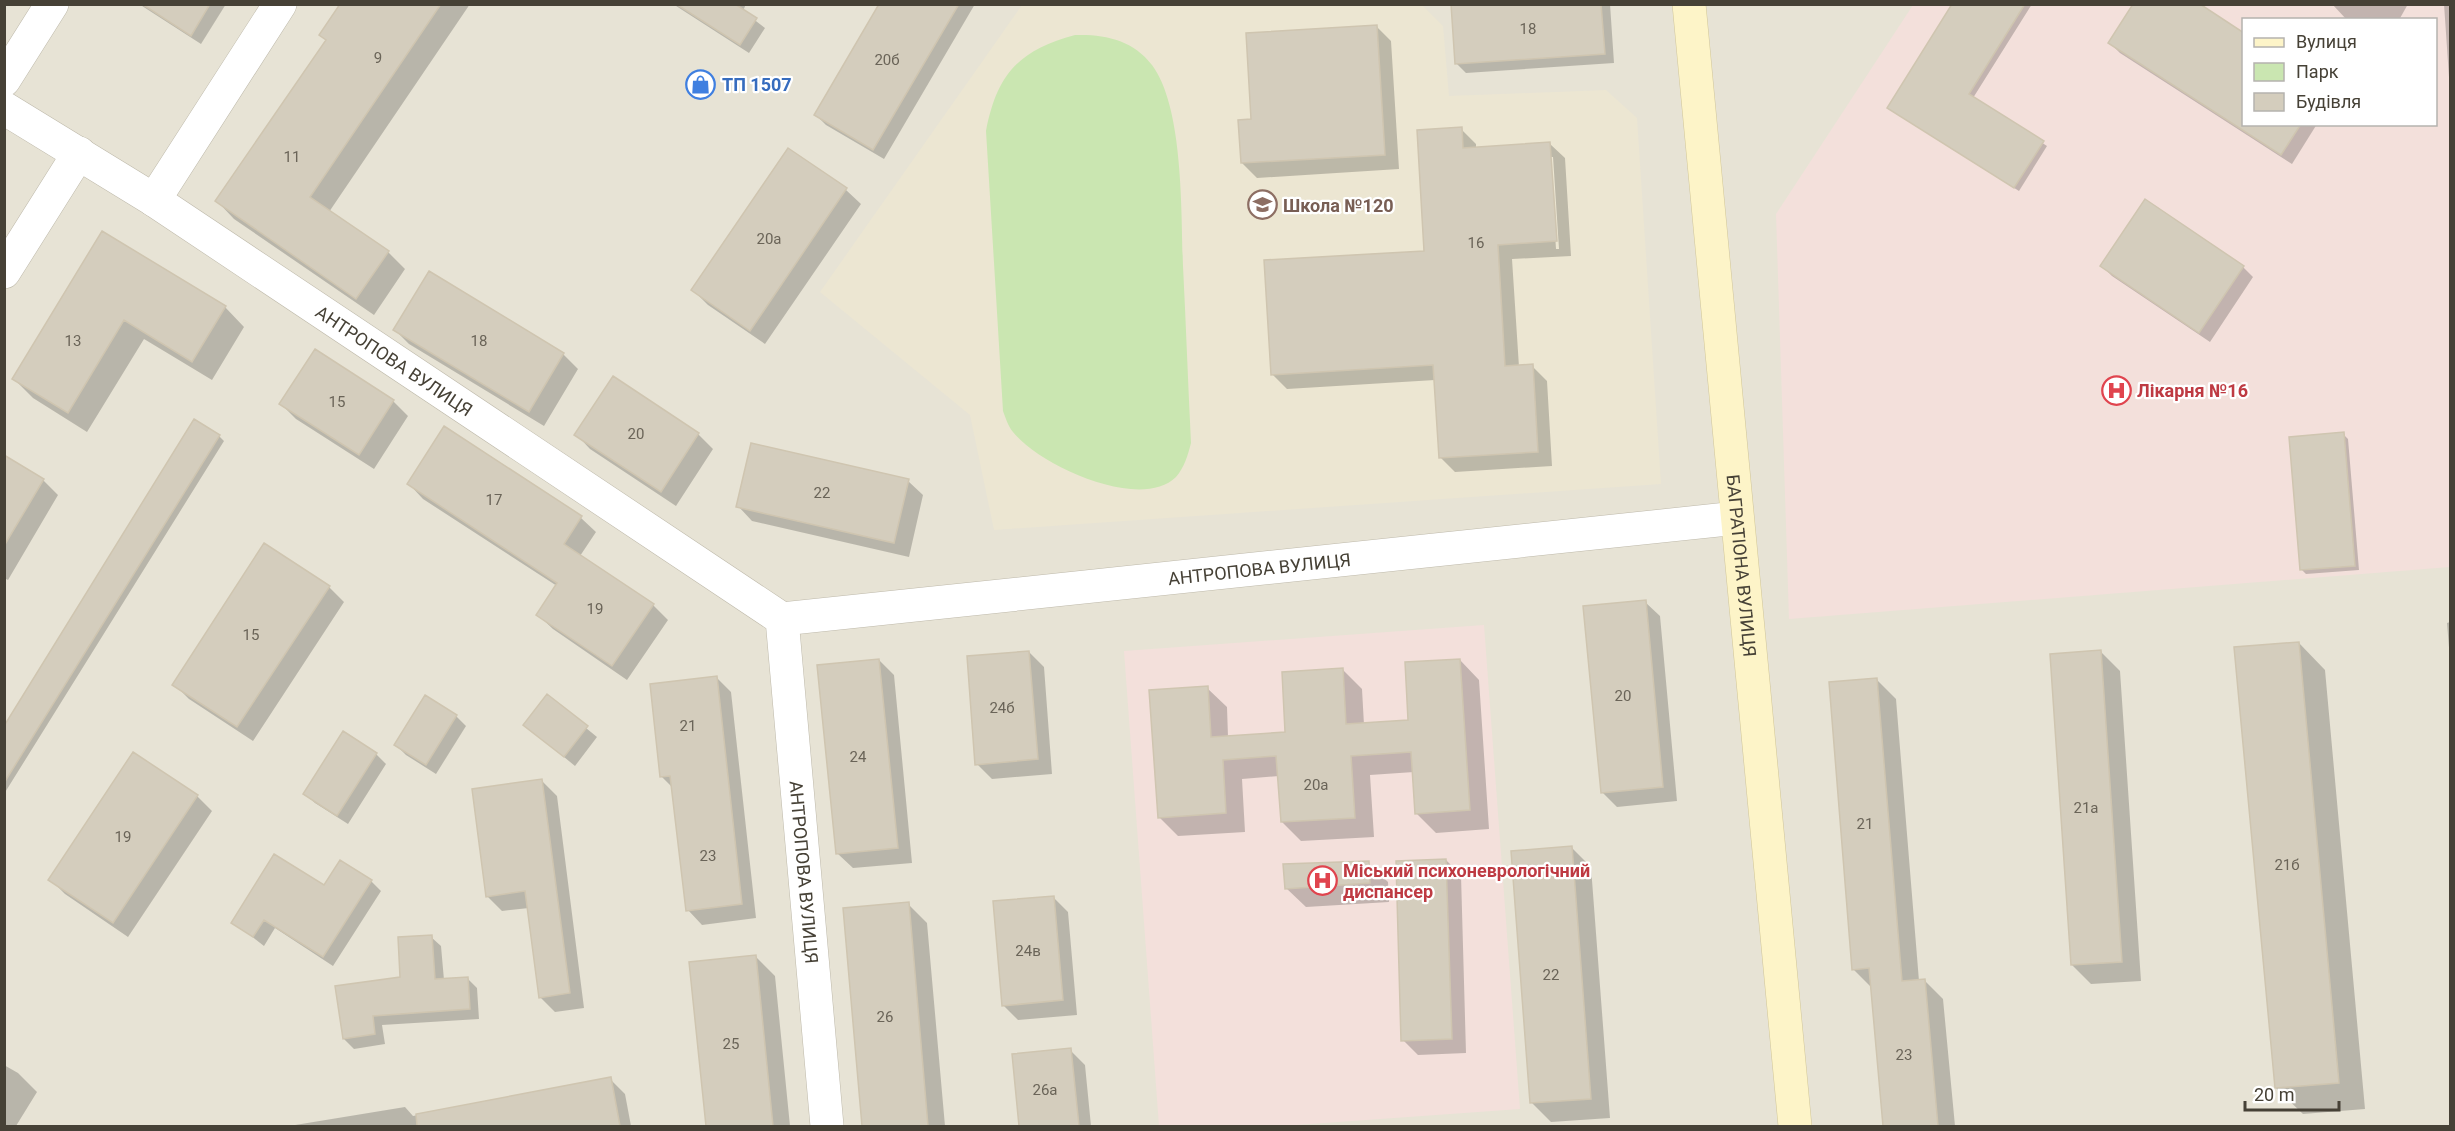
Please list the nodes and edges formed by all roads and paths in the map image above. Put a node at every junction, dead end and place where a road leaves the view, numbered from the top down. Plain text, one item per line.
1 (52, 4) edge
2 (280, 4) edge
3 (1689, 4) edge
4 (4, 80) edge
5 (4, 108) edge
6 (79, 153) junction
7 (154, 200) junction
8 (4, 272) edge
9 (1737, 518) junction
10 (782, 619) junction
11 (827, 1126) edge
12 (1795, 1126) edge

1 - 4 street
2 - 7 street
3 - 9 street, БАГРАТІОНА ВУЛИЦЯ
5 - 6 street, АНТРОПОВА ВУЛИЦЯ
6 - 7 street, АНТРОПОВА ВУЛИЦЯ
6 - 8 street
7 - 10 street, АНТРОПОВА ВУЛИЦЯ
9 - 10 street, АНТРОПОВА ВУЛИЦЯ
9 - 12 street, БАГРАТІОНА ВУЛИЦЯ
10 - 11 street, АНТРОПОВА ВУЛИЦЯ

